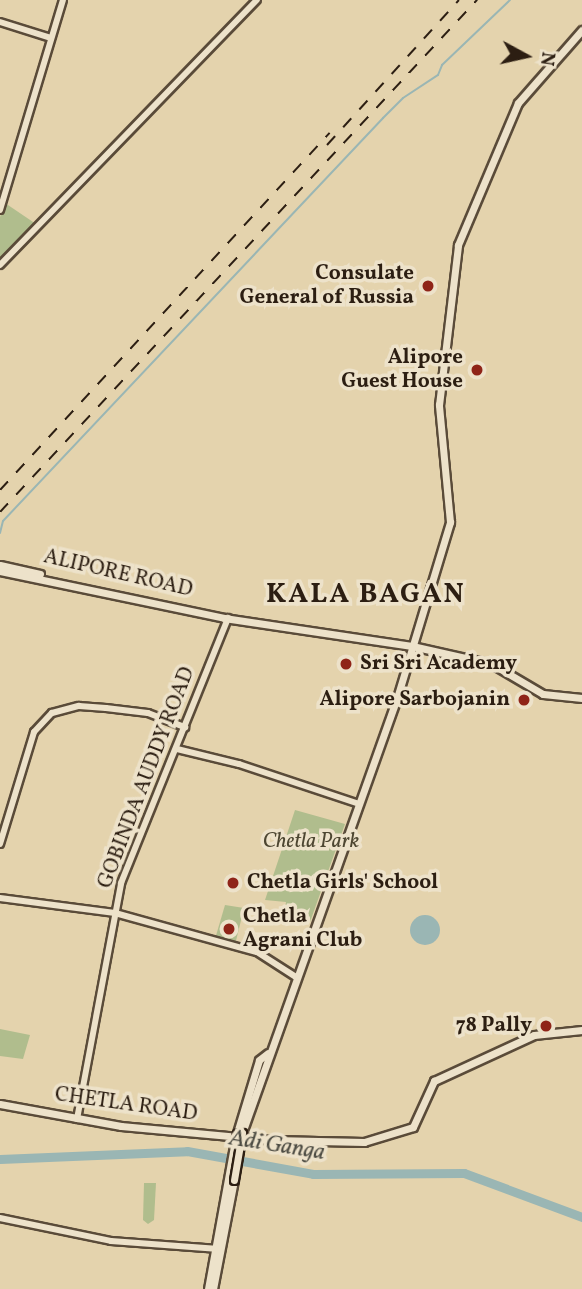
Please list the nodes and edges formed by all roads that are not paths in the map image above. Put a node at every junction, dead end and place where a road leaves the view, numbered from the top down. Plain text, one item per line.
1 (63, 0) edge
2 (257, 0) edge
3 (0, 22) edge
4 (582, 30) edge
5 (51, 38) junction
6 (0, 210) edge
7 (0, 265) edge
8 (0, 565) edge
9 (0, 571) edge
10 (226, 617) junction
11 (412, 646) junction
12 (582, 698) edge
13 (185, 727) junction
14 (177, 749) junction
15 (359, 804) junction
16 (0, 844) edge
17 (0, 898) edge
18 (115, 913) junction
19 (296, 977) junction
20 (582, 1030) edge
21 (0, 1104) edge
22 (77, 1119) junction
23 (231, 1179) junction
24 (0, 1218) edge
25 (216, 1248) junction
26 (208, 1289) edge
27 (213, 1289) edge

1 - 5 street
2 - 7 street
3 - 5 street
4 - 11 main road
5 - 6 street
8 - 10 main road, ALIPORE ROAD
9 - 10 main road, ALIPORE ROAD
10 - 11 main road, ALIPORE ROAD
10 - 13 street, GOBINDA AUDDY ROAD
11 - 12 main road, ALIPORE ROAD
11 - 15 main road
13 - 14 street, GOBINDA AUDDY ROAD
13 - 16 street
14 - 15 street
14 - 18 street, GOBINDA AUDDY ROAD
15 - 19 main road
17 - 18 street
18 - 19 street
18 - 22 street, GOBINDA AUDDY ROAD
19 - 23 main road
20 - 22 main road, CHETLA ROAD
21 - 22 main road, CHETLA ROAD
23 - 25 main road
23 - 25 main road
24 - 25 street
25 - 26 main road
25 - 27 main road

